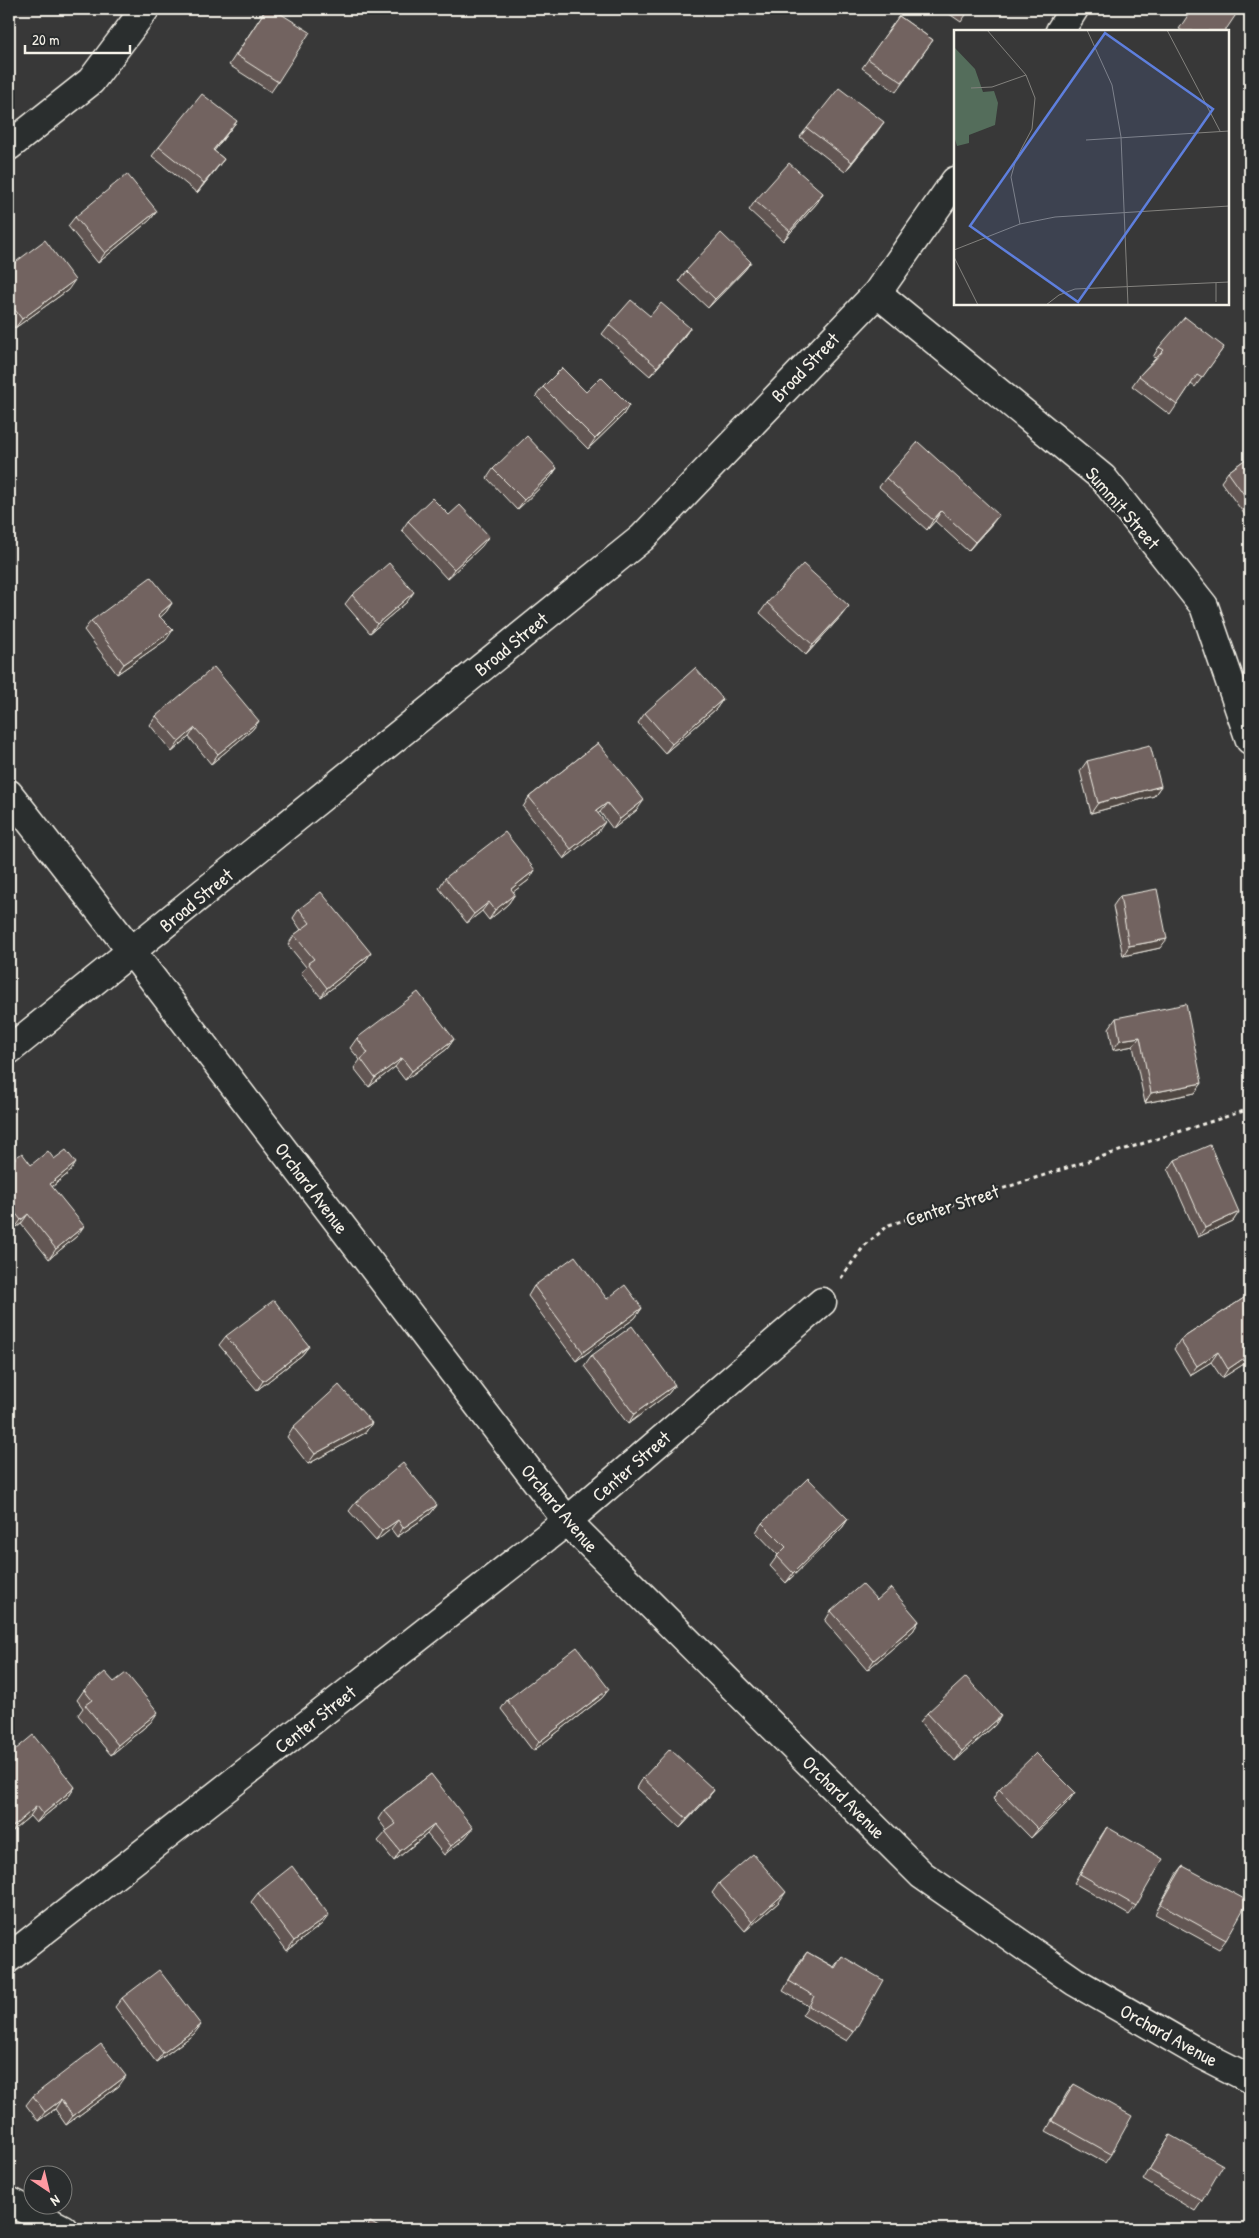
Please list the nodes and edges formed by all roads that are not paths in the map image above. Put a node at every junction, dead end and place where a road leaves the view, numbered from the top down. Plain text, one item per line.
1 (145, 9) edge
2 (1074, 9) edge
3 (1061, 30) edge
4 (9, 146) edge
5 (954, 181) edge
6 (877, 292) junction
7 (1250, 740) edge
8 (9, 794) edge
9 (132, 952) junction
10 (9, 1050) edge
11 (822, 1302) road end
12 (566, 1522) junction
13 (9, 1958) edge
14 (1250, 2079) edge
15 (9, 2201) edge
16 (64, 2229) edge

1 - 4 street
2 - 3 street
5 - 6 street, Broad Street
6 - 7 street, Summit Street
6 - 9 street, Broad Street
8 - 9 street, Orchard Avenue
9 - 10 street, Broad Street
9 - 12 street, Orchard Avenue
11 - 12 street, Center Street
12 - 13 street, Center Street
12 - 14 street, Orchard Avenue
15 - 16 street

